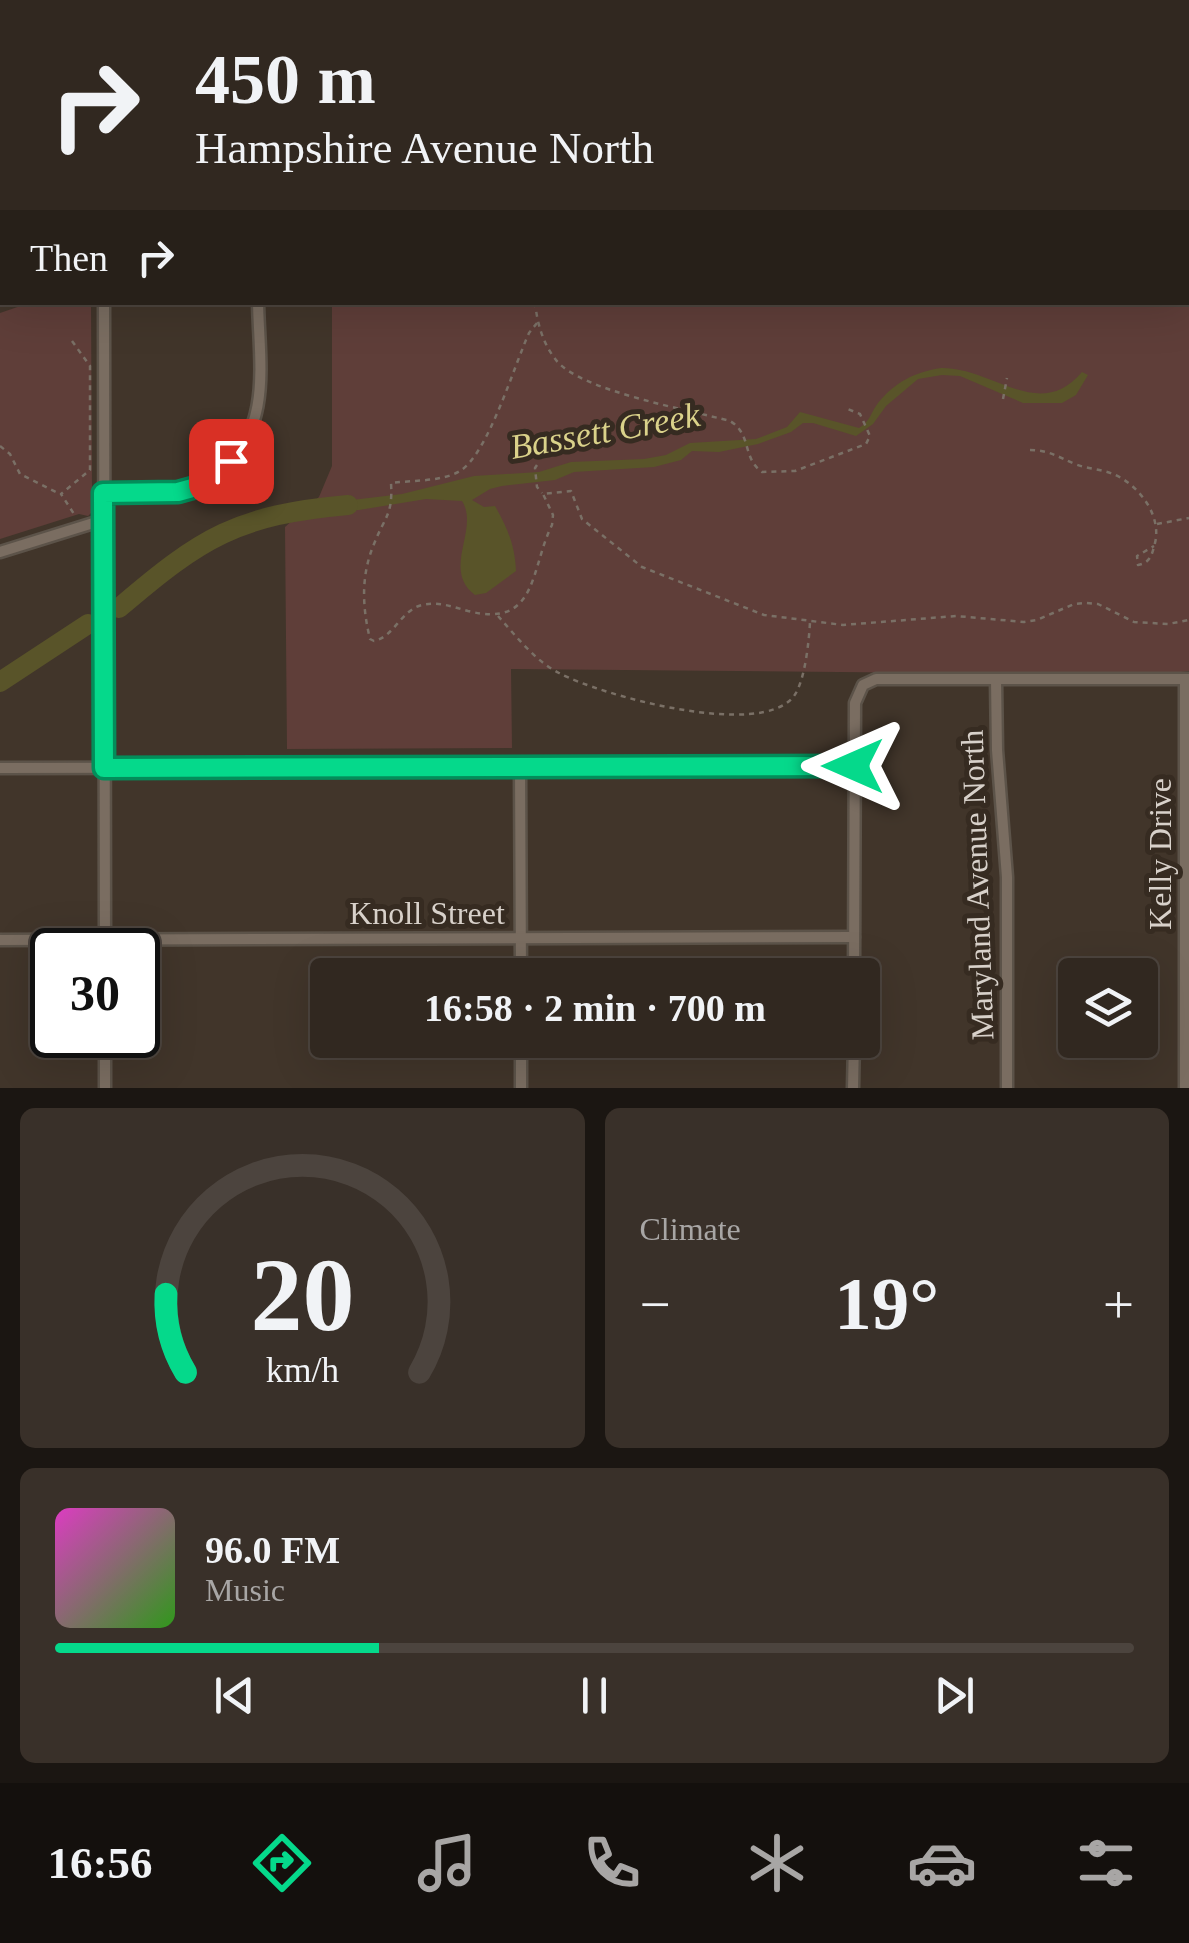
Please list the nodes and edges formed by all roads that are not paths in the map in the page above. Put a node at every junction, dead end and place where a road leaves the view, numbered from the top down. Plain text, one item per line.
1 (104, 305) edge
2 (258, 305) edge
3 (103, 493) junction
4 (104, 520) junction
5 (0, 552) edge
6 (1187, 679) edge
7 (996, 680) junction
8 (853, 766) junction
9 (520, 767) junction
10 (0, 768) edge
11 (104, 768) junction
12 (105, 928) edge
13 (854, 936) junction
14 (521, 938) junction
15 (0, 940) edge
16 (30, 941) edge
17 (160, 944) edge
18 (521, 958) edge
19 (854, 958) edge
20 (105, 1058) edge
21 (521, 1058) edge
22 (854, 1058) edge
23 (105, 1088) edge
24 (521, 1088) edge
25 (853, 1088) edge
26 (1007, 1088) edge
27 (1185, 1088) edge

1 - 3 street
2 - 3 street
3 - 4 street
4 - 5 street
4 - 11 street
6 - 7 street
6 - 27 street, Kelly Drive
7 - 8 street
7 - 26 street, Maryland Avenue North
8 - 9 street
8 - 13 street
9 - 11 street
9 - 14 street
10 - 11 street
11 - 12 street
13 - 14 street, Knoll Street
13 - 19 street
14 - 17 street, Knoll Street
14 - 18 street
15 - 16 street, Knoll Street
20 - 23 street
21 - 24 street
22 - 25 street

